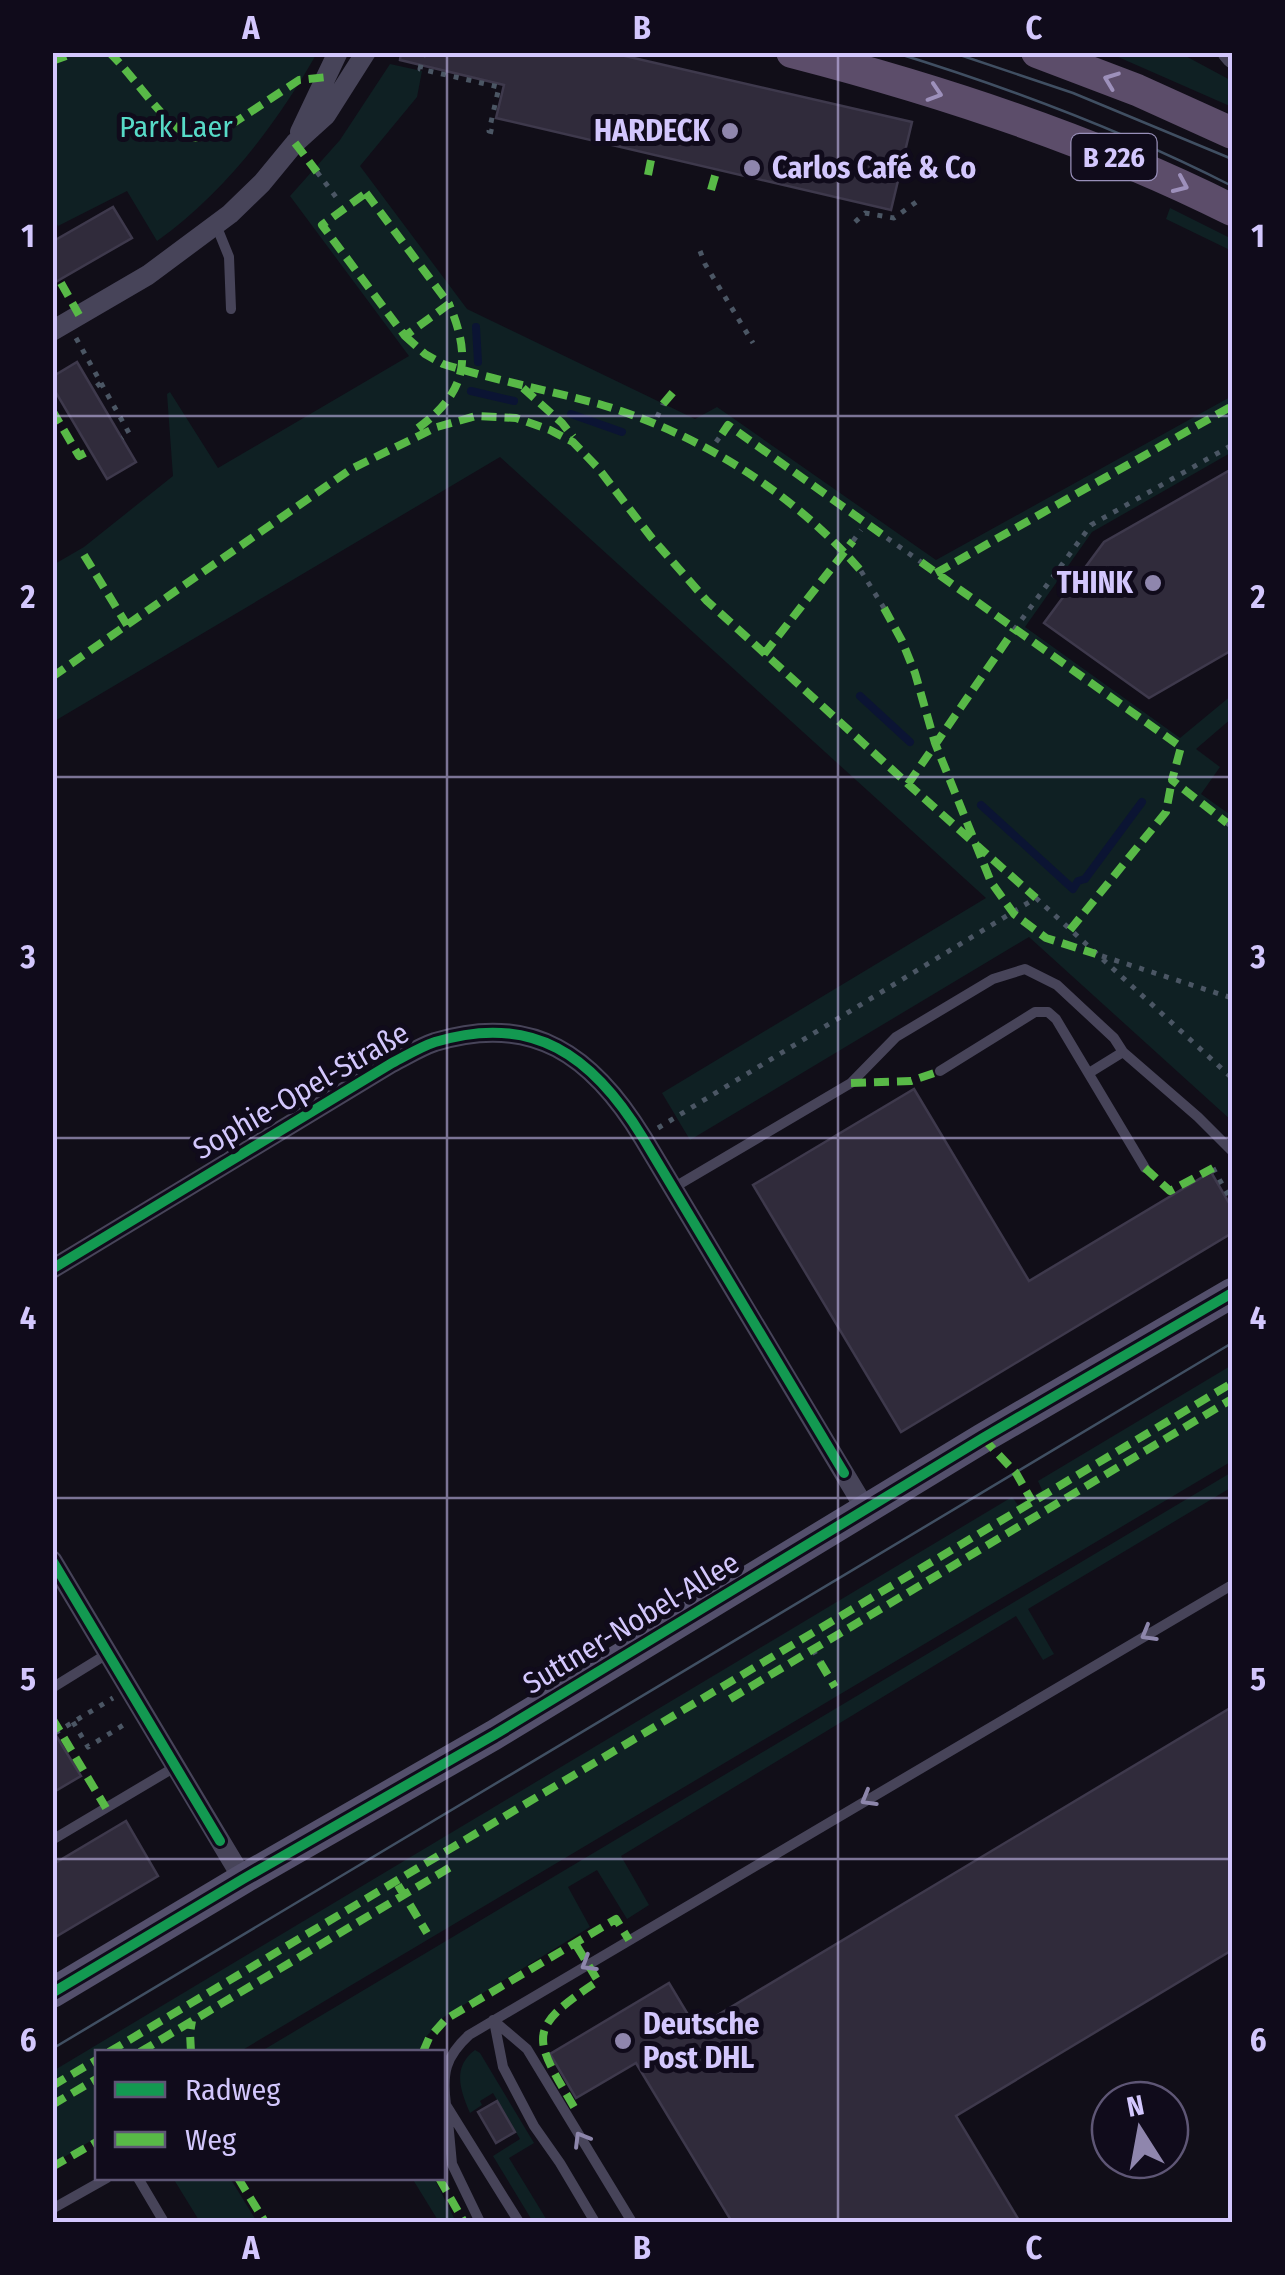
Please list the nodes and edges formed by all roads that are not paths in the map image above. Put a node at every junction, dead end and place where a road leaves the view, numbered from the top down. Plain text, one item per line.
1 (338, 52) edge
2 (366, 52) edge
3 (792, 52) edge
4 (1037, 52) edge
5 (1227, 52) edge
6 (1232, 58) edge
7 (1232, 134) edge
8 (294, 143) junction
9 (1232, 210) edge
10 (216, 225) junction
11 (230, 309) dead end
12 (60, 326) edge
13 (1123, 1052) junction
14 (940, 1072) dead end
15 (1088, 1073) junction
16 (1232, 1151) edge
17 (1145, 1168) dead end
18 (673, 1188) junction
19 (52, 1268) edge
20 (1232, 1292) edge
21 (866, 1510) junction
22 (52, 1560) edge
23 (1232, 1585) edge
24 (108, 1654) junction
25 (52, 1688) edge
26 (175, 1767) junction
27 (52, 1840) edge
28 (243, 1879) junction
29 (52, 1993) edge
30 (494, 2020) junction
31 (445, 2075) edge
32 (445, 2094) edge
33 (446, 2104) junction
34 (103, 2180) edge
35 (139, 2180) edge
36 (52, 2209) edge
37 (164, 2222) edge
38 (480, 2222) edge
39 (520, 2222) edge
40 (594, 2222) edge
41 (632, 2222) edge

1 - 8 street
2 - 8 street
3 -> 9 main road, B 226
7 -> 4 main road, B 226
5 - 6 street
8 - 10 street
10 - 11 lane
10 - 12 street
13 - 15 lane
13 - 16 lane
13 - 18 lane
14 - 15 lane
15 - 17 lane
18 - 19 street, Sophie-Opel-Straße
18 - 21 street, Sophie-Opel-Straße
20 - 21 street, Suttner-Nobel-Allee
21 - 28 street, Suttner-Nobel-Allee
22 - 24 street
23 -> 30 lane
24 - 25 lane
24 - 26 street
26 - 27 lane
26 - 28 street
28 - 29 street, Suttner-Nobel-Allee
30 - 31 lane
30 - 40 lane
41 -> 30 lane
32 - 33 lane
33 - 38 lane
33 - 39 lane
34 - 36 lane
35 - 37 lane

